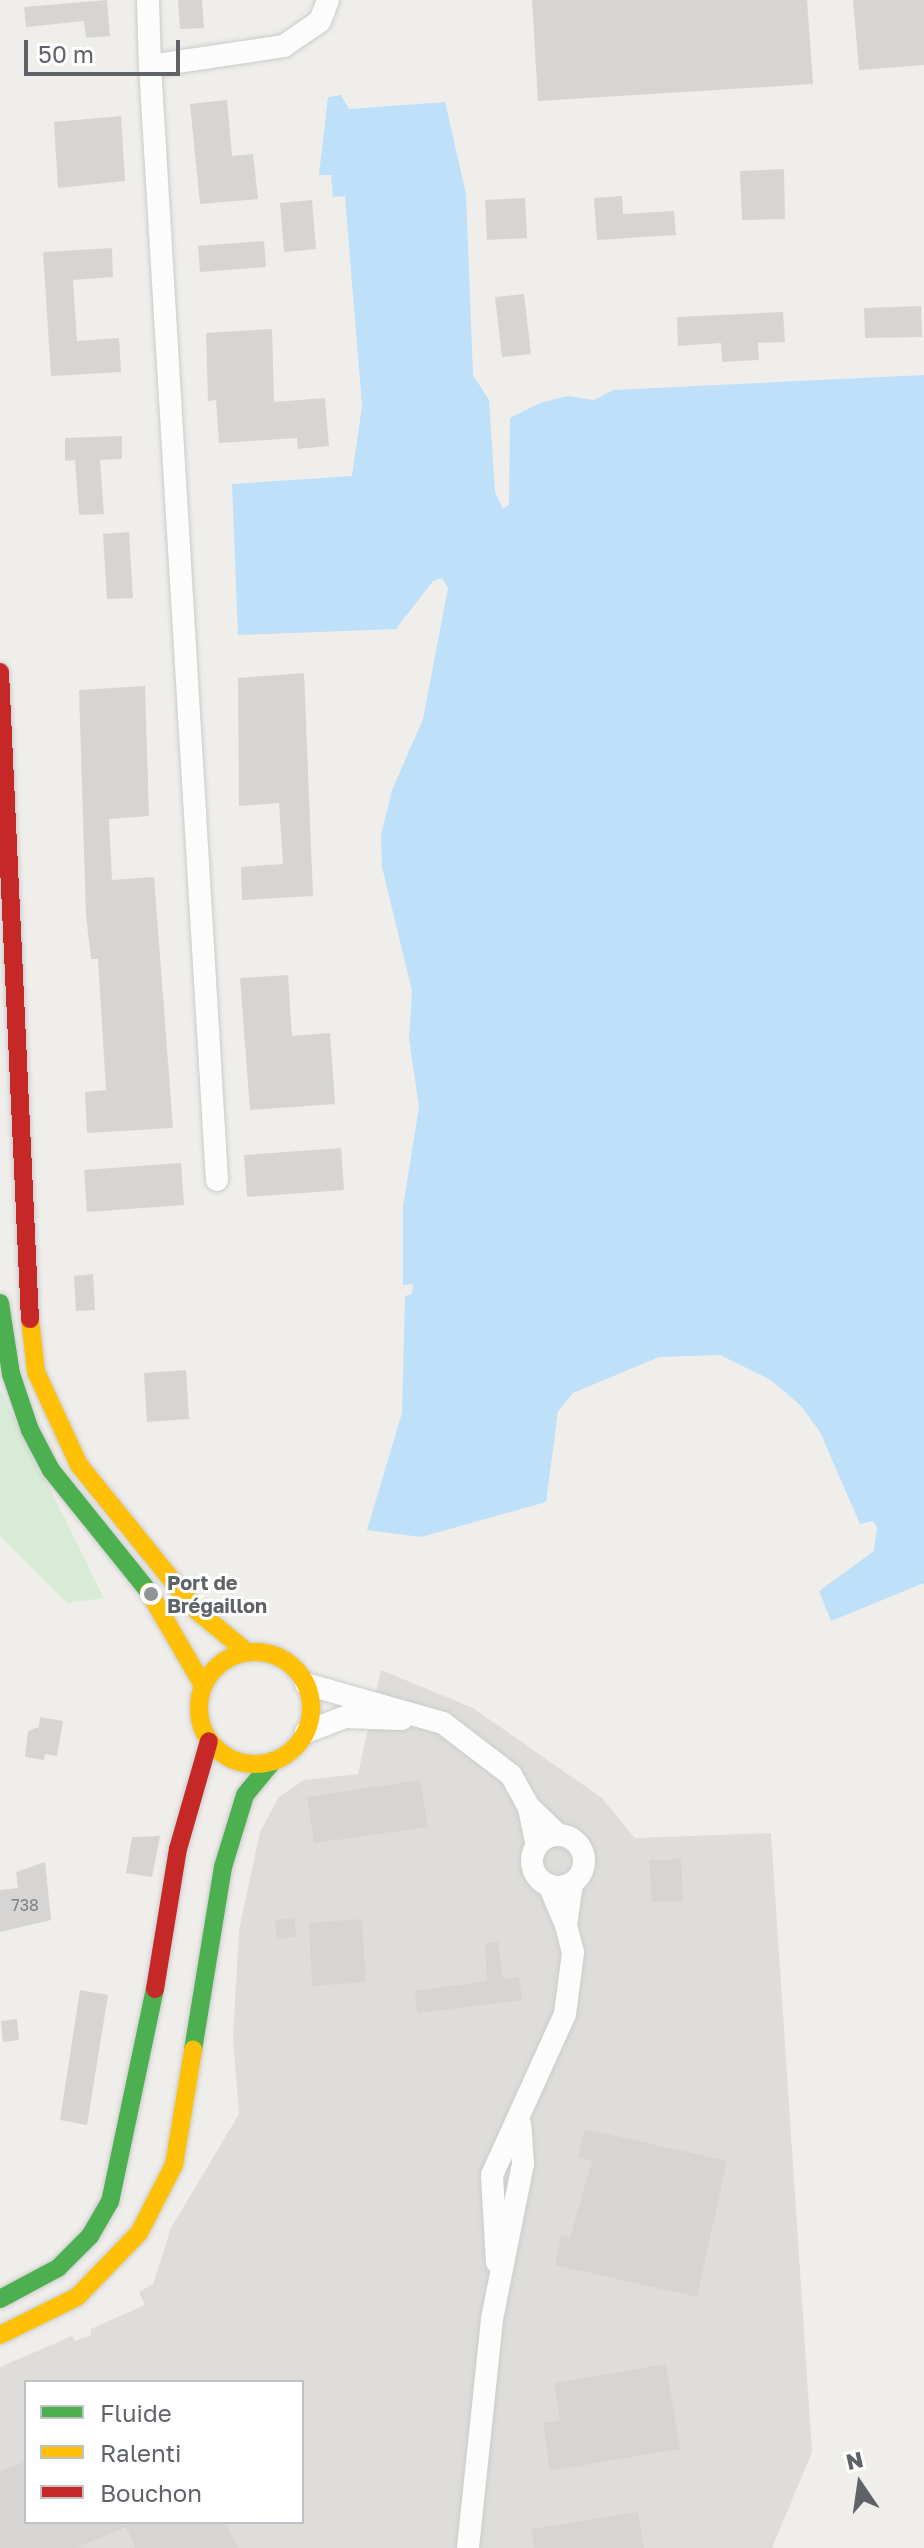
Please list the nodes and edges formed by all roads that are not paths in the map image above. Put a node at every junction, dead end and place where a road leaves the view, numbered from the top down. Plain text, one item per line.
1 (148, 0) edge
2 (328, 0) edge
3 (150, 66) junction
4 (0, 672) edge
5 (217, 1180) dead end
6 (0, 1303) edge
7 (247, 1652) junction
8 (306, 1684) junction
9 (203, 1685) junction
10 (443, 1723) junction
11 (306, 1732) junction
12 (209, 1741) junction
13 (273, 1761) junction
14 (529, 1807) junction
15 (558, 1835) junction
16 (537, 1846) junction
17 (560, 1884) junction
18 (0, 2299) edge
19 (0, 2335) edge
20 (468, 2548) edge

1 - 3 street
2 - 3 street
3 - 5 street
4 - 7 main road
6 - 9 main road
7 - 8 main road
7 - 9 main road
8 - 10 street
8 - 11 main road
9 - 12 main road
10 - 11 street
10 - 14 street
11 - 13 main road
12 - 13 main road
12 - 18 main road
13 - 19 main road
14 - 15 street
14 - 16 street
15 - 16 street
15 - 17 street
16 - 17 street
17 - 20 street

